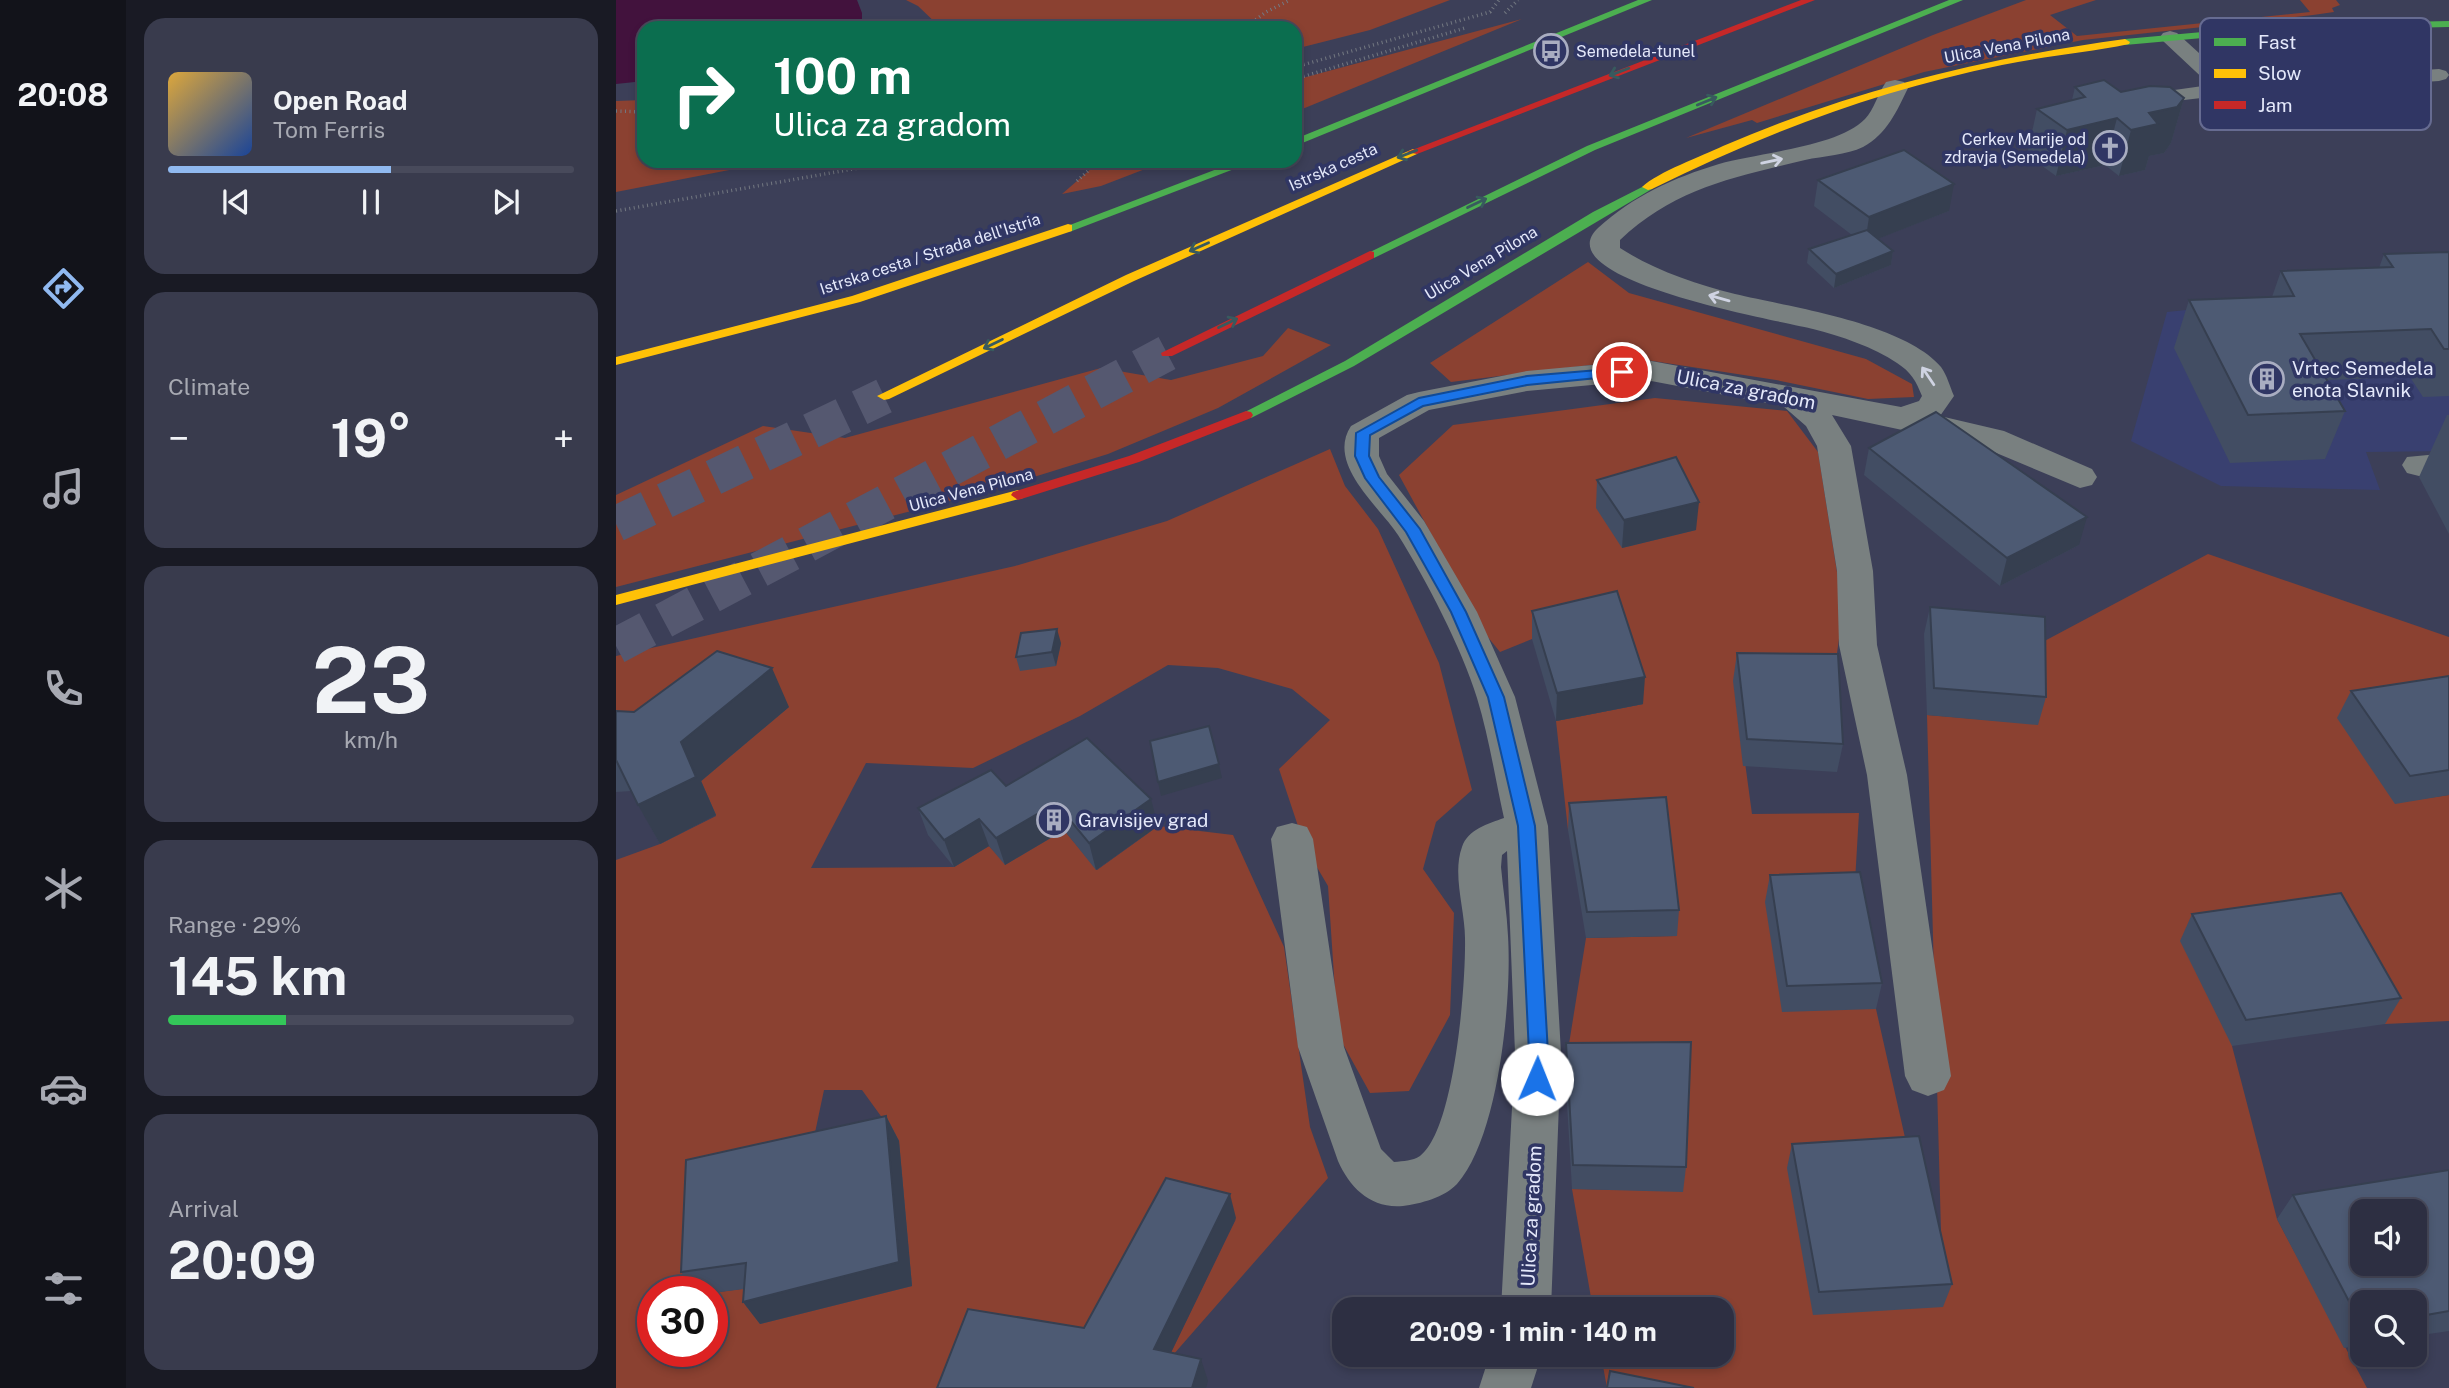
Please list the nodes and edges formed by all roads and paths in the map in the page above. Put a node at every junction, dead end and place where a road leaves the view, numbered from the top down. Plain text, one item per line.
1 (1290, 0) edge
2 (1499, 0) edge
3 (1518, 0) edge
4 (1647, 0) edge
5 (1810, 0) edge
6 (1958, 0) edge
7 (2449, 14) edge
8 (1501, 17) dead end
9 (2421, 18) edge
10 (1254, 21) edge
11 (1476, 24) dead end
12 (2431, 24) edge
13 (2449, 24) edge
14 (2200, 35) edge
15 (2170, 37) junction
16 (2200, 64) edge
17 (1302, 65) edge
18 (2439, 75) dead end
19 (2431, 76) edge
20 (1302, 77) edge
21 (1895, 88) junction
22 (2200, 92) edge
23 (2167, 96) edge
24 (616, 111) edge
25 (637, 112) edge
26 (1302, 141) edge
27 (859, 168) edge
28 (1230, 168) edge
29 (616, 211) edge
30 (1167, 353) tunnel mouth
31 (616, 362) edge
32 (884, 396) tunnel mouth
33 (1794, 398) junction
34 (1903, 418) junction
35 (2080, 477) dead end
36 (616, 600) edge
37 (1527, 826) junction
38 (1292, 839) dead end
39 (1928, 1076) dead end
40 (1527, 1297) edge
41 (1512, 1367) edge
42 (1505, 1388) edge

1 - 10 path
2 - 17 path
3 - 8 path
4 - 26 main road
5 -> 32 main road, Istrska cesta
30 -> 6 main road
7 - 9 main road, Ulica Vena Pilona
11 - 20 path
12 - 13 main road, Ulica Vena Pilona
14 - 15 main road, Ulica Vena Pilona
15 - 16 lane
15 - 21 main road, Ulica Vena Pilona
18 - 19 lane
34 -> 21 street
21 - 36 main road, Ulica Vena Pilona
22 - 23 lane
24 - 25 path
27 - 29 path
28 - 31 main road, Istrska cesta / Strada dell'Istria
33 - 34 street, Ulica za gradom
33 - 37 street, Ulica za gradom
33 - 39 street
34 - 35 street, Ulica za gradom
37 - 38 street
37 - 40 street, Ulica za gradom
41 - 42 street

